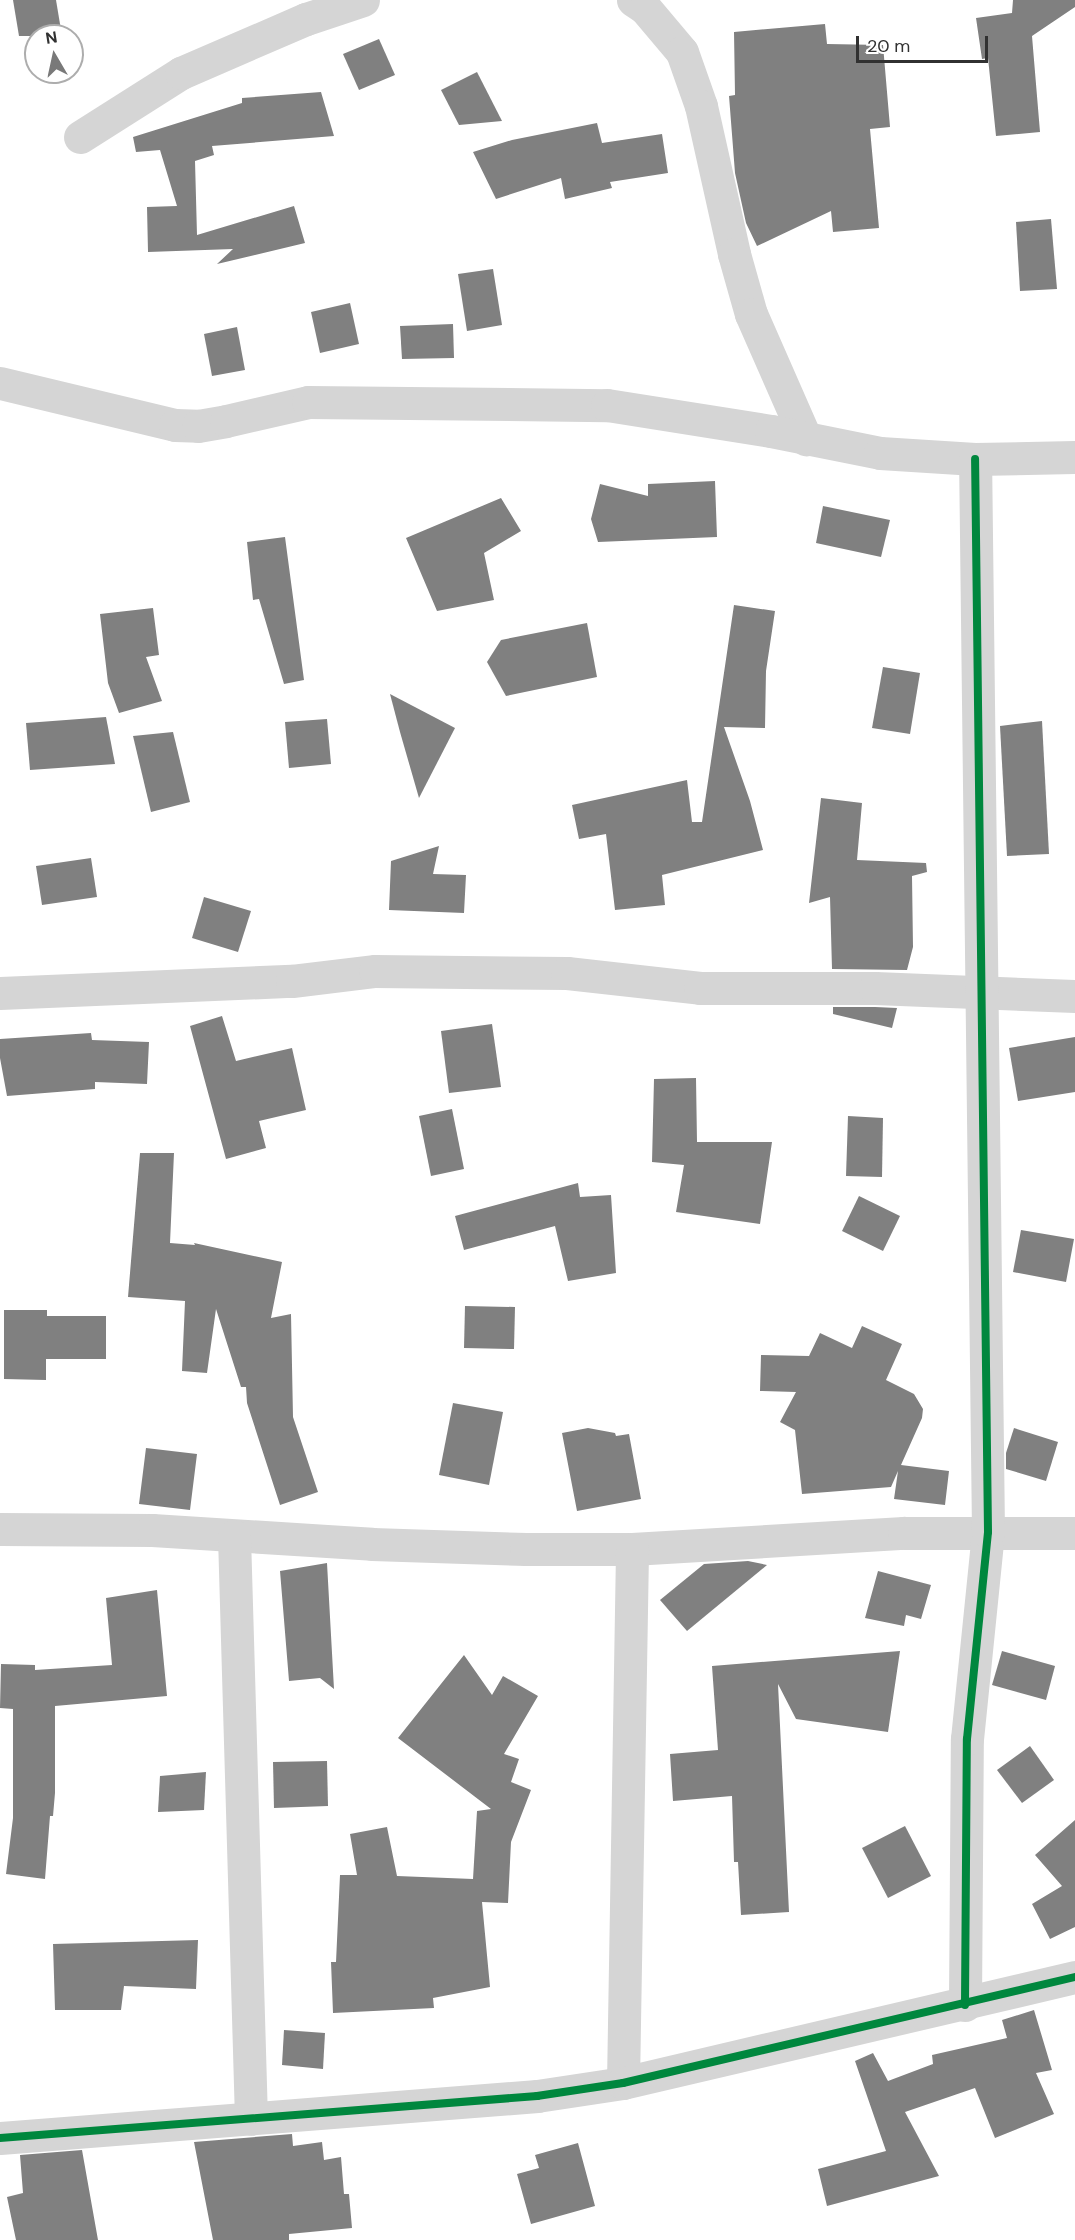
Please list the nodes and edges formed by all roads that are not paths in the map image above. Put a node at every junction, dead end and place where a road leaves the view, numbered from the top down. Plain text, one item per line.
1 (363, 0) edge
2 (633, 0) edge
3 (80, 137) dead end
4 (0, 383) edge
5 (806, 439) junction
6 (1075, 457) edge
7 (975, 459) junction
8 (0, 993) edge
9 (982, 993) junction
10 (1075, 996) edge
11 (0, 1529) edge
12 (988, 1532) junction
13 (1075, 1533) edge
14 (234, 1536) junction
15 (632, 1549) junction
16 (1075, 1977) edge
17 (965, 2005) junction
18 (623, 2083) junction
19 (251, 2119) junction
20 (0, 2138) edge

1 - 3 street
2 - 5 street
4 - 5 street
5 - 7 street
6 - 7 street
7 - 9 street
8 - 9 street
9 - 10 street
9 - 12 street
11 - 14 street
12 - 13 street
12 - 15 street
12 - 17 street
14 - 15 street
14 - 19 street
15 - 18 street
16 - 17 street
17 - 18 street
18 - 19 street
19 - 20 street

